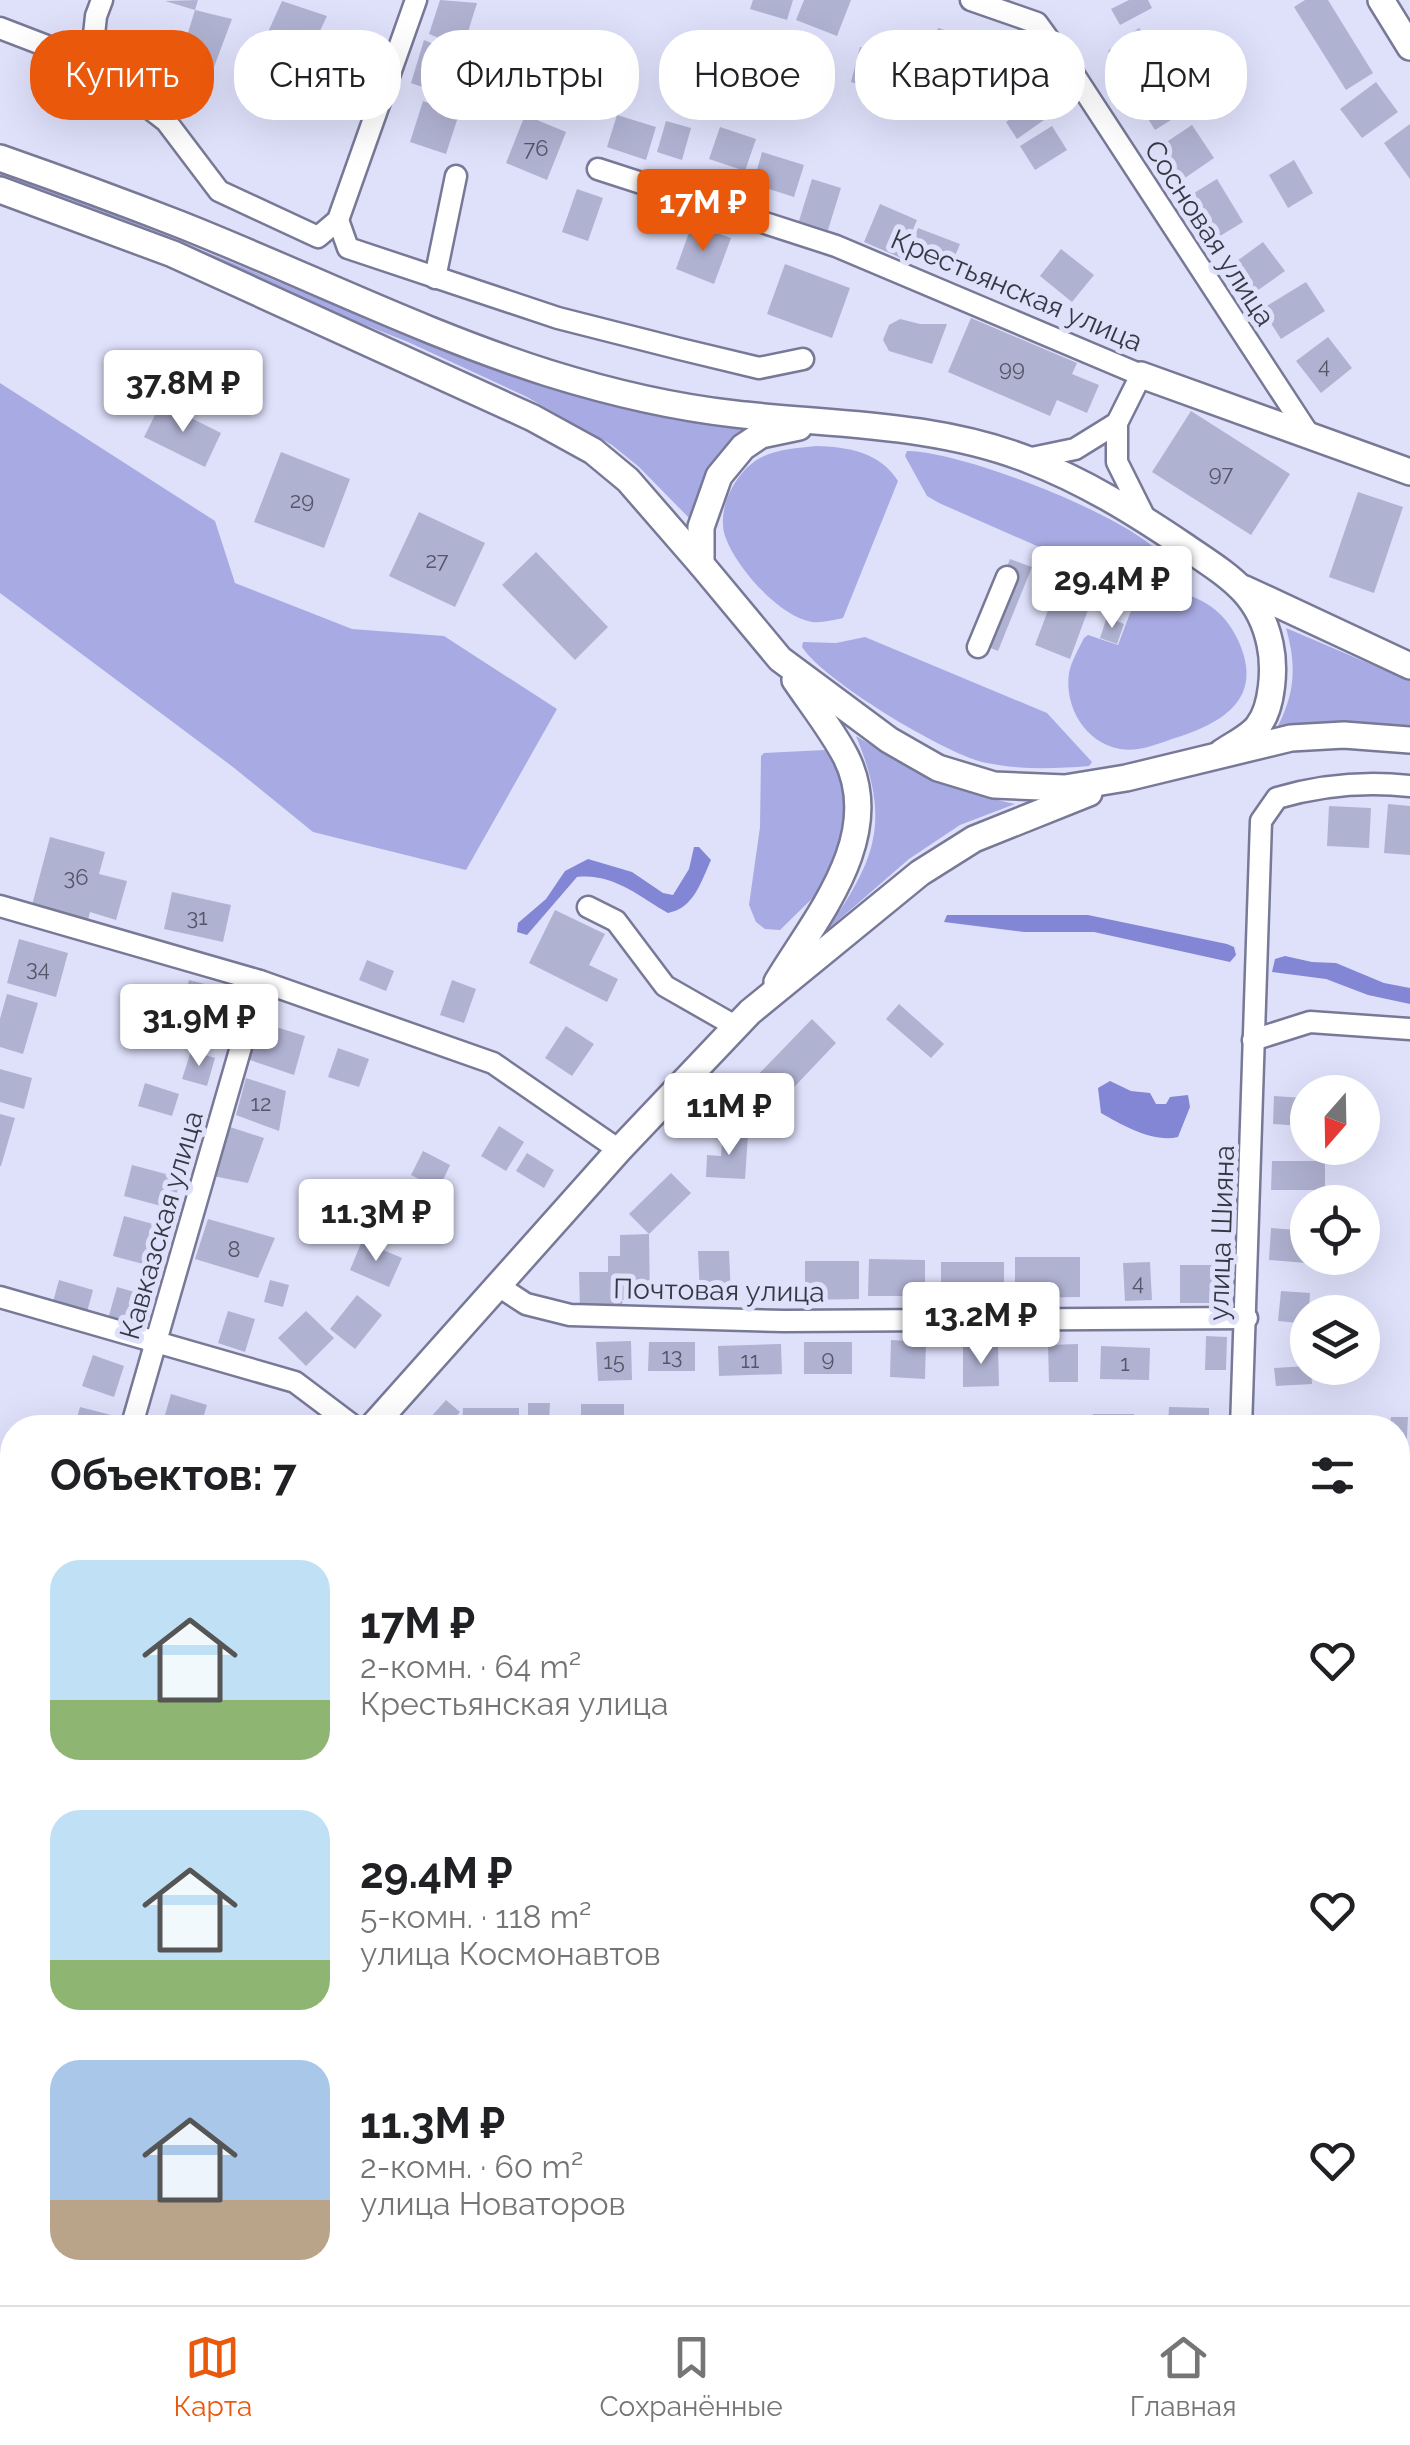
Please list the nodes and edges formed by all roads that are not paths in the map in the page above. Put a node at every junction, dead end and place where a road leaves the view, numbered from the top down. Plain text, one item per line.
1 (102, 0) edge
2 (416, 0) edge
3 (971, 0) edge
4 (1381, 0) edge
5 (0, 28) edge
6 (94, 30) edge
7 (1408, 38) edge
8 (30, 39) edge
9 (165, 120) edge
10 (0, 158) edge
11 (598, 168) dead end
12 (456, 176) dead end
13 (0, 190) edge
14 (338, 220) junction
15 (435, 278) junction
16 (803, 359) dead end
17 (1141, 375) junction
18 (839, 422) junction
19 (1117, 423) junction
20 (1308, 433) junction
21 (1027, 459) junction
22 (1410, 472) edge
23 (1146, 520) junction
24 (702, 564) junction
25 (1006, 577) dead end
26 (1240, 587) junction
27 (978, 647) dead end
28 (780, 659) junction
29 (1410, 666) edge
30 (1410, 740) edge
31 (1221, 753) junction
32 (1126, 778) junction
33 (1410, 786) edge
34 (0, 907) edge
35 (588, 907) dead end
36 (260, 981) junction
37 (766, 999) junction
38 (735, 1026) junction
39 (1410, 1030) edge
40 (1253, 1040) junction
41 (619, 1150) junction
42 (497, 1285) junction
43 (0, 1297) edge
44 (1247, 1318) junction
45 (157, 1341) junction
46 (136, 1415) edge
47 (339, 1415) edge
48 (382, 1415) edge
49 (1242, 1415) edge

1 - 6 street
2 - 14 street
3 - 20 street, Сосновая улица
4 - 7 main road
5 - 8 street
9 - 14 street
10 - 18 main road
11 - 17 street, Крестьянская улица
12 - 15 street
13 - 24 main road
14 - 15 street
15 - 16 street
17 - 19 street
17 - 20 main road, Крестьянская улица
18 - 21 main road
18 - 24 main road
19 - 21 street
19 - 23 street
20 - 22 main road, Крестьянская улица
21 - 23 main road
23 - 26 main road
24 - 28 main road
25 - 27 street
26 - 29 main road
26 - 31 main road
28 - 32 main road
28 - 37 main road
30 - 31 main road
31 - 32 main road
32 - 37 main road
33 - 40 street, улица Шияна
34 - 36 street
35 - 38 street
36 - 41 street
36 - 45 street, Кавказская улица
37 - 38 main road
38 - 41 main road
39 - 40 street
40 - 44 street, улица Шияна
41 - 42 main road
42 - 44 street, Почтовая улица
42 - 48 main road
43 - 45 street
44 - 49 street, улица Шияна
45 - 46 street, Кавказская улица
45 - 47 street

